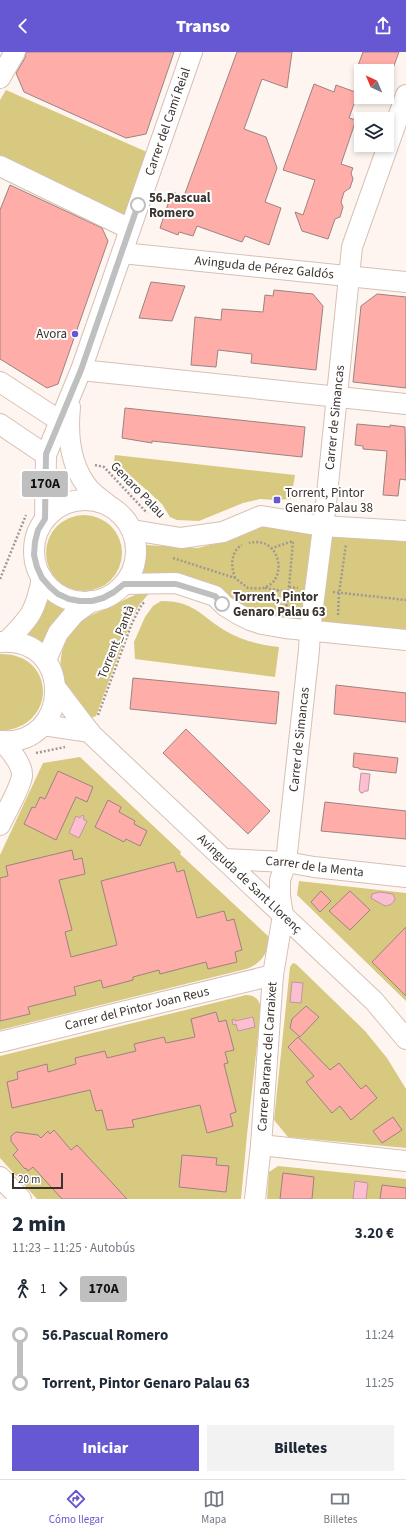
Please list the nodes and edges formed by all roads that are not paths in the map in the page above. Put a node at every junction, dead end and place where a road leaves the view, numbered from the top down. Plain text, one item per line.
1 (15, 52) edge
2 (192, 52) edge
3 (0, 78) edge
4 (406, 95) edge
5 (0, 166) edge
6 (130, 229) junction
7 (122, 253) junction
8 (348, 277) junction
9 (406, 282) edge
10 (81, 370) junction
11 (0, 382) edge
12 (71, 394) junction
13 (336, 397) junction
14 (406, 404) edge
15 (60, 421) junction
16 (0, 424) edge
17 (46, 454) junction
18 (107, 504) junction
19 (45, 519) junction
20 (322, 526) junction
21 (132, 530) junction
22 (406, 531) edge
23 (42, 578) junction
24 (124, 584) junction
25 (92, 601) junction
26 (310, 630) junction
27 (406, 640) edge
28 (4, 641) edge
29 (46, 660) junction
30 (56, 688) junction
31 (43, 725) junction
32 (91, 733) junction
33 (1, 741) edge
34 (0, 824) edge
35 (224, 859) junction
36 (286, 862) junction
37 (406, 877) edge
38 (283, 915) junction
39 (273, 975) junction
40 (406, 1039) edge
41 (0, 1042) edge
42 (261, 1145) junction
43 (406, 1161) edge
44 (0, 1177) edge
45 (21, 1199) edge
46 (255, 1199) edge

1 - 3 street
2 - 6 street, Carrer del Camí Reial
4 - 8 street, Carrer de Simancas
5 - 6 street
6 - 7 street, Carrer del Camí Reial
7 - 8 street, Avinguda de Pérez Galdós
7 - 10 street, Carrer del Camí Reial
8 - 9 street, Avinguda de Pérez Galdós
8 - 13 street, Carrer de Simancas
10 - 12 street, Carrer del Camí Reial
10 - 13 street
11 - 15 street
12 - 15 street, Carrer del Camí Reial
12 - 18 street, Carrer del Camí Reial
13 - 14 street
13 - 20 street, Carrer de Simancas
15 - 17 street, Carrer del Camí Reial
16 - 17 street
17 - 19 street, Carrer del Camí Reial
18 - 19 street
18 - 21 street
19 - 23 street
20 - 21 street
20 - 22 street
20 - 26 street, Carrer de Simancas
21 - 24 street
23 - 25 street
23 - 28 street
24 - 25 street
24 - 26 street
25 - 29 street
26 - 27 street
26 - 36 street, Carrer de Simancas
28 - 29 street
29 - 30 street
30 - 31 street
30 - 32 street, Avinguda de Sant Llorenç
31 - 32 street
31 - 33 street
32 - 35 street, Avinguda de Sant Llorenç
33 - 34 street
35 - 36 street, Carrer de la Menta
35 - 38 street, Avinguda de Sant Llorenç
36 - 37 street, Carrer de la Menta
36 - 38 street, Carrer de Simancas
38 - 39 street, Carrer Barranc del Carraixet
38 - 40 street, Avinguda de Sant Llorenç
39 - 41 street, Carrer del Pintor Joan Reus
39 - 42 street, Carrer Barranc del Carraixet
42 - 43 street
42 - 46 street, Carrer Barranc del Carraixet
44 - 45 street

